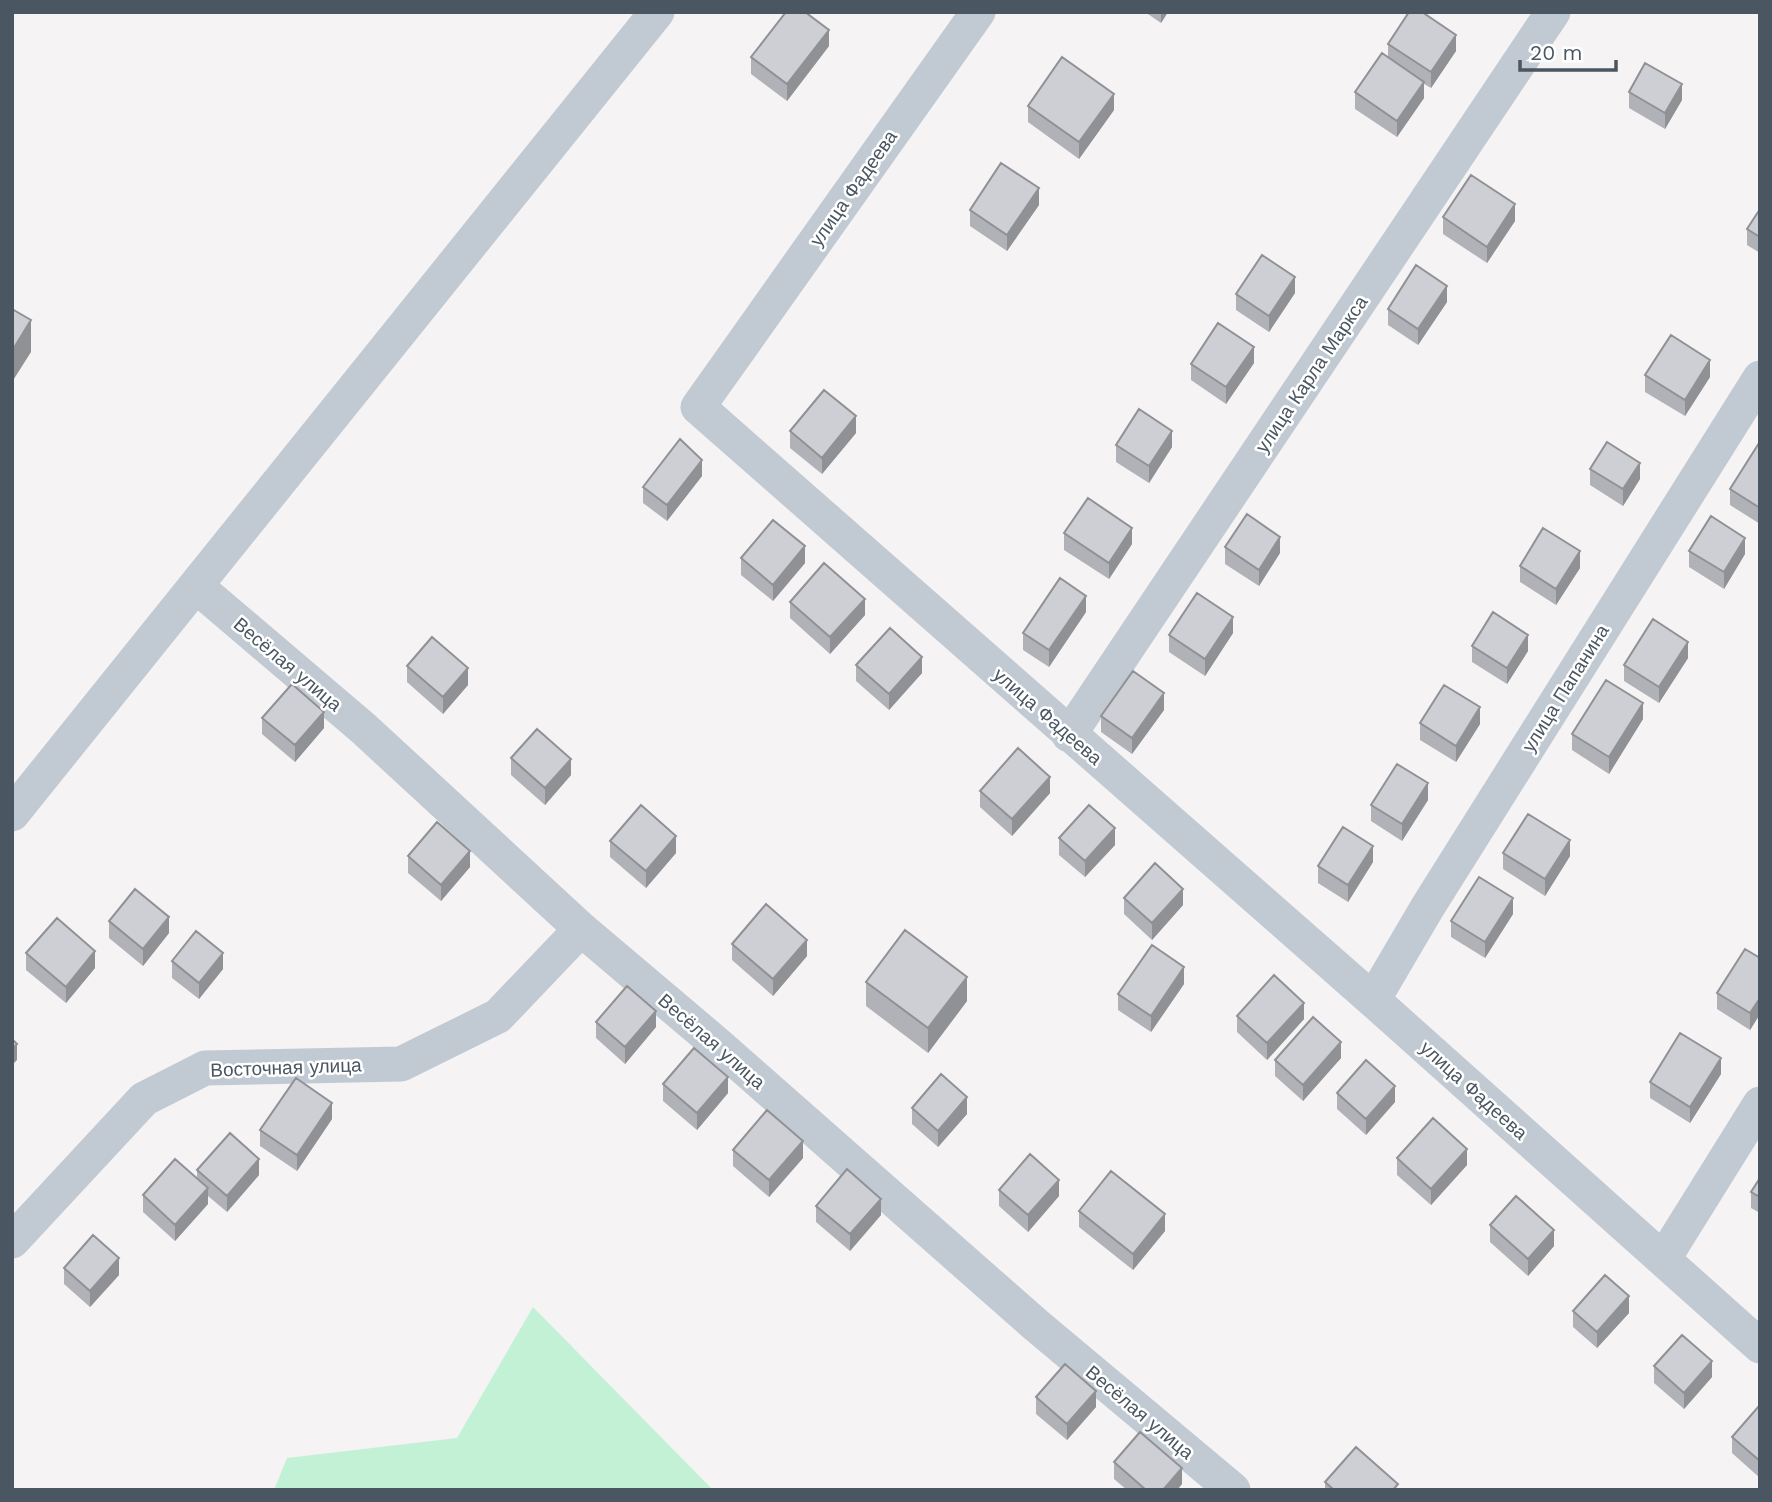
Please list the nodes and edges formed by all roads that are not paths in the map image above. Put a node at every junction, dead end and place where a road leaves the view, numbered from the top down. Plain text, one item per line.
1 (657, 12) edge
2 (978, 12) edge
3 (1553, 12) edge
4 (1760, 378) edge
5 (196, 586) junction
6 (1069, 735) junction
7 (12, 814) edge
8 (581, 929) junction
9 (1373, 1000) junction
10 (1760, 1104) edge
11 (12, 1241) edge
12 (1664, 1258) junction
13 (1760, 1346) edge
14 (1233, 1490) edge

1 - 5 street
2 - 6 street, улица Фадеева
3 - 6 street, улица Карла Маркса
4 - 9 street, улица Папанина
5 - 7 street
5 - 8 street, Весёлая улица
6 - 9 street, улица Фадеева
8 - 11 street, Восточная улица
8 - 14 street, Весёлая улица
9 - 12 street, улица Фадеева
10 - 12 street
12 - 13 street, улица Фадеева

